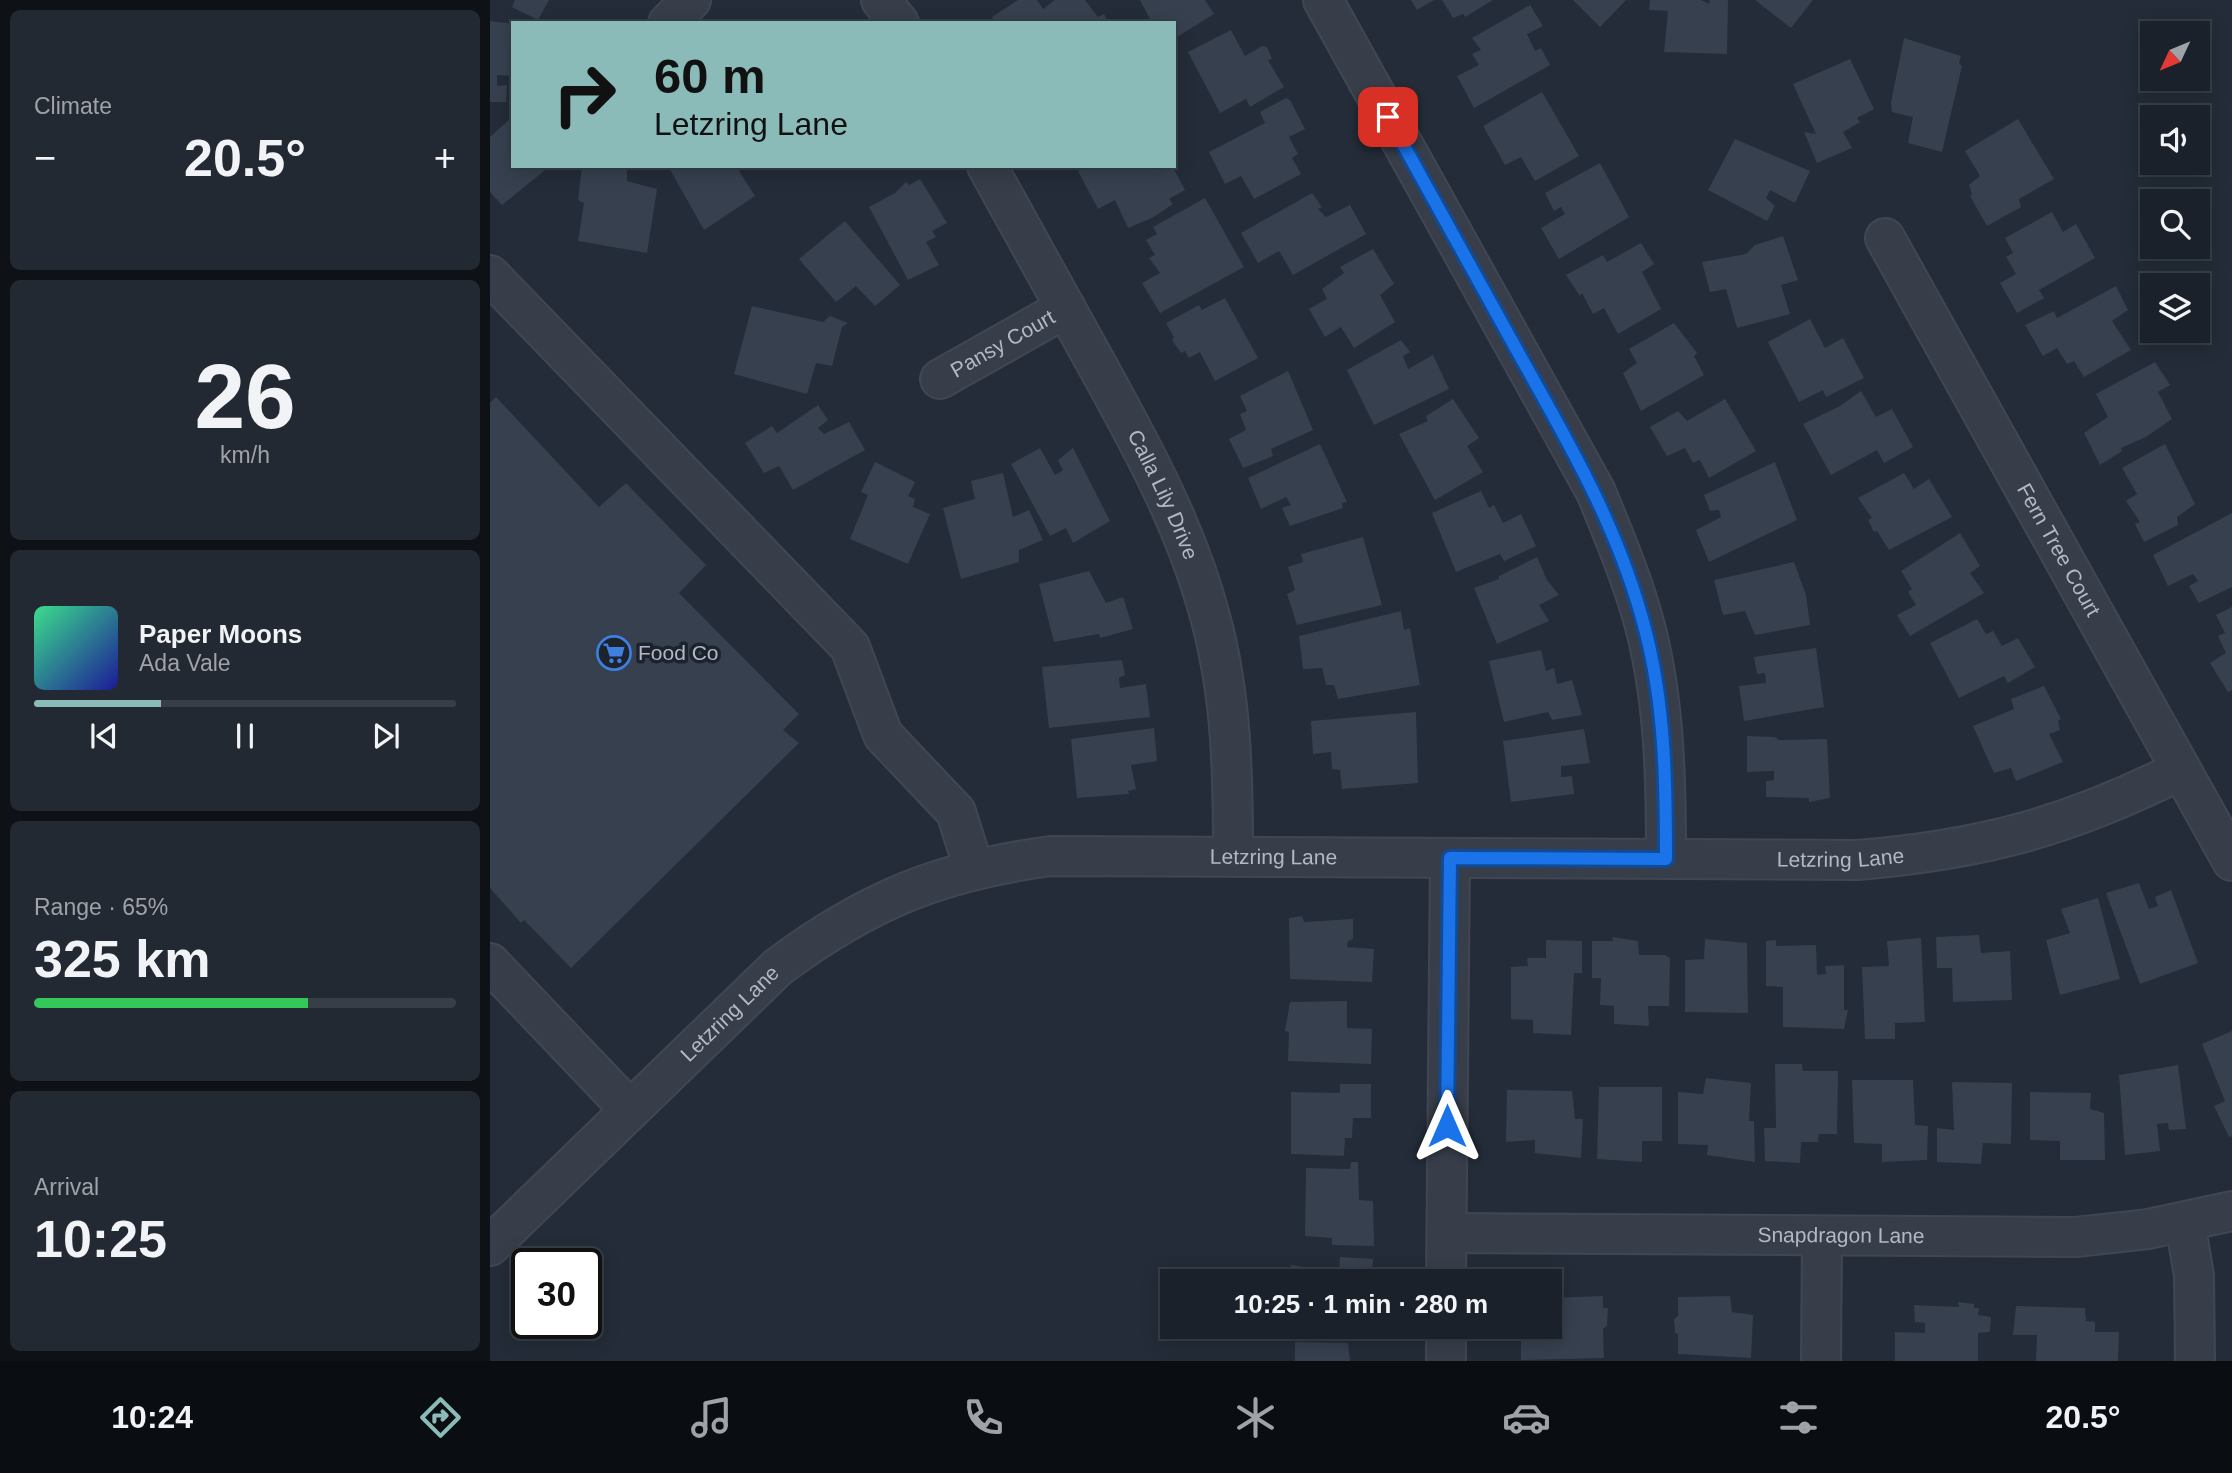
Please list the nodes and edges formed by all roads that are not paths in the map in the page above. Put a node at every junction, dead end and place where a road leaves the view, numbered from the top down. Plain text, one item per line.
1 (691, 0) edge
2 (881, 0) edge
3 (1323, 0) edge
4 (670, 21) edge
5 (897, 21) edge
6 (988, 168) edge
7 (1885, 238) dead end
8 (490, 275) edge
9 (1066, 309) junction
10 (940, 379) dead end
11 (2181, 770) junction
12 (1233, 856) junction
13 (1450, 858) junction
14 (1666, 859) junction
15 (2232, 861) edge
16 (974, 869) junction
17 (490, 963) edge
18 (630, 1110) junction
19 (2232, 1211) edge
20 (2185, 1223) junction
21 (1447, 1233) junction
22 (1822, 1236) junction
23 (490, 1246) edge
24 (1446, 1269) edge
25 (1446, 1339) edge
26 (1446, 1361) edge
27 (1821, 1361) edge
28 (2195, 1361) edge

1 - 4 street
2 - 5 street
3 - 14 street
6 - 9 street, Calla Lily Drive
7 - 11 street, Fern Tree Court
8 - 16 street
9 - 10 street, Pansy Court
9 - 12 street, Calla Lily Drive
11 - 14 street, Letzring Lane
11 - 15 street, Fern Tree Court
12 - 13 street, Letzring Lane
12 - 16 street, Letzring Lane
13 - 14 street, Letzring Lane
13 - 21 street
16 - 18 street, Letzring Lane
17 - 18 street
18 - 23 street, Letzring Lane
19 - 20 street, Snapdragon Lane
20 - 22 street, Snapdragon Lane
20 - 28 street
21 - 22 street, Snapdragon Lane
21 - 24 street
22 - 27 street
25 - 26 street

